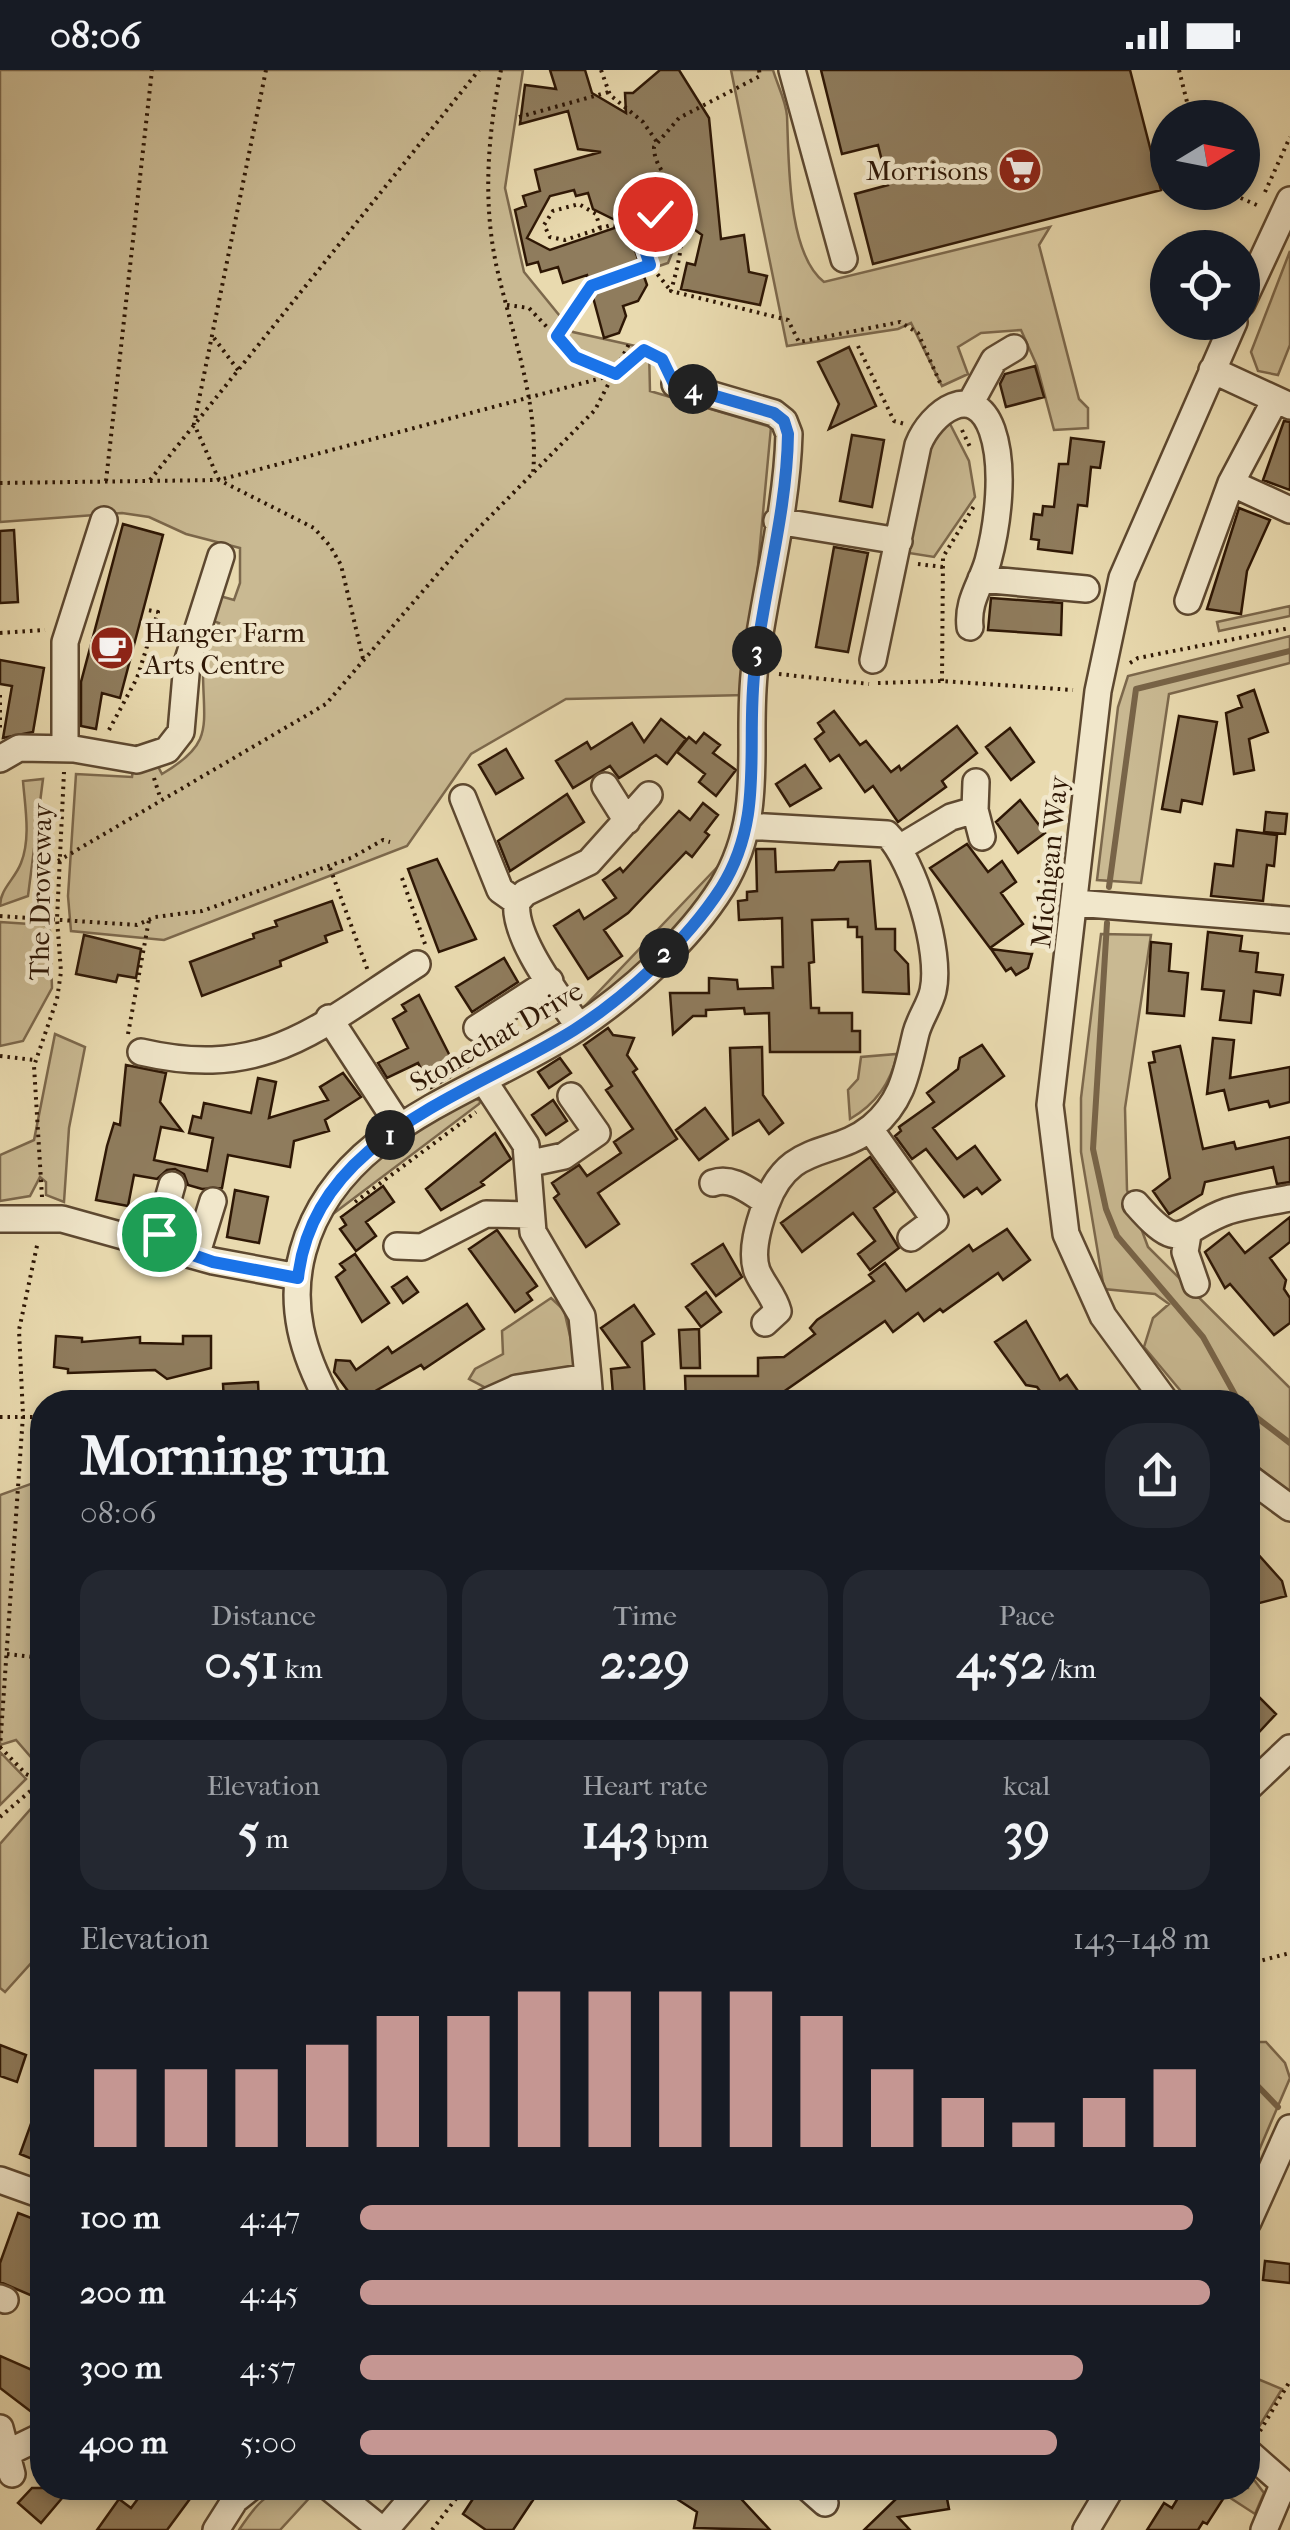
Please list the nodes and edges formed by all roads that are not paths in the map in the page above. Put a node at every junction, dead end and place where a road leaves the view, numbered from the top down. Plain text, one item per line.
1 (792, 70) edge
2 (1290, 200) edge
3 (844, 259) dead end
4 (1260, 264) edge
5 (1226, 340) edge
6 (1014, 348) dead end
7 (1212, 370) junction
8 (674, 384) road end
9 (1282, 403) edge
10 (970, 404) junction
11 (1231, 483) junction
12 (1290, 510) edge
13 (104, 520) dead end
14 (777, 520) junction
15 (900, 542) junction
16 (221, 556) dead end
17 (981, 579) junction
18 (1086, 589) dead end
19 (1188, 600) dead end
20 (970, 627) dead end
21 (873, 660) dead end
22 (65, 749) junction
23 (0, 760) edge
24 (976, 782) dead end
25 (605, 786) dead end
26 (649, 795) dead end
27 (462, 798) dead end
28 (975, 810) junction
29 (626, 820) junction
30 (747, 826) junction
31 (982, 837) dead end
32 (901, 847) junction
33 (517, 902) junction
34 (1076, 902) junction
35 (1290, 920) edge
36 (418, 964) road end
37 (550, 981) junction
38 (329, 1018) junction
39 (579, 1027) junction
40 (477, 1028) dead end
41 (133, 1050) road end
42 (490, 1089) junction
43 (571, 1096) dead end
44 (400, 1127) junction
45 (870, 1129) junction
46 (530, 1163) junction
47 (713, 1182) dead end
48 (172, 1184) dead end
49 (1290, 1198) edge
50 (213, 1201) dead end
51 (766, 1202) junction
52 (1136, 1204) dead end
53 (530, 1215) junction
54 (0, 1220) edge
55 (1188, 1234) junction
56 (911, 1238) dead end
57 (156, 1242) junction
58 (398, 1246) dead end
59 (196, 1256) junction
60 (298, 1278) junction
61 (1196, 1284) dead end
62 (765, 1323) dead end
63 (324, 1390) edge
64 (513, 1390) edge
65 (589, 1390) edge
66 (1157, 1390) edge
67 (1260, 1486) edge
68 (1290, 1508) edge
69 (1290, 1748) edge
70 (1260, 1777) edge
71 (1290, 2128) edge
72 (0, 2180) edge
73 (30, 2191) edge
74 (1260, 2195) edge
75 (30, 2440) edge
76 (5, 2447) edge
77 (1260, 2463) edge
78 (1287, 2487) edge
79 (235, 2500) edge
80 (345, 2500) edge
81 (410, 2500) edge
82 (1103, 2500) edge
83 (216, 2530) edge
84 (384, 2530) edge
85 (1086, 2530) edge
86 (1264, 2530) edge

1 - 3 street
2 - 4 street
5 - 7 street, Michigan Way
6 - 10 street
7 - 9 street
7 - 34 street, Michigan Way
8 - 14 street, Stonechat Drive
9 - 11 street
10 - 15 street
10 - 17 street
11 - 12 street
11 - 19 street
13 - 22 street
14 - 15 street
14 - 30 street, Stonechat Drive
15 - 21 street
16 - 22 street
17 - 18 street
17 - 20 street
22 - 23 street
24 - 28 street
25 - 29 street
26 - 29 street
27 - 33 street
28 - 31 street
28 - 32 street
29 - 33 street
30 - 32 street
30 - 39 street, Stonechat Drive
32 - 45 street
33 - 37 street
34 - 35 street
34 - 66 street, Michigan Way
36 - 38 street
37 - 39 street
37 - 40 street
38 - 41 street
38 - 44 street
39 - 42 street, Stonechat Drive
42 - 44 street, Stonechat Drive
42 - 46 street
43 - 46 street
44 - 60 street, Stonechat Drive
45 - 51 street
45 - 56 street
46 - 53 street
47 - 51 street
48 - 57 street
49 - 55 street
50 - 59 street
51 - 62 street
52 - 55 street
53 - 58 street
53 - 65 street
54 - 57 street
55 - 61 street
57 - 59 street
59 - 60 street
60 - 63 street, Stonechat Drive
64 - 65 street
67 - 68 street
69 - 70 street
71 - 74 street
72 - 73 street
75 - 76 street
77 - 78 street
78 - 86 street
79 - 83 street
80 - 84 street
81 - 84 street
82 - 85 street

